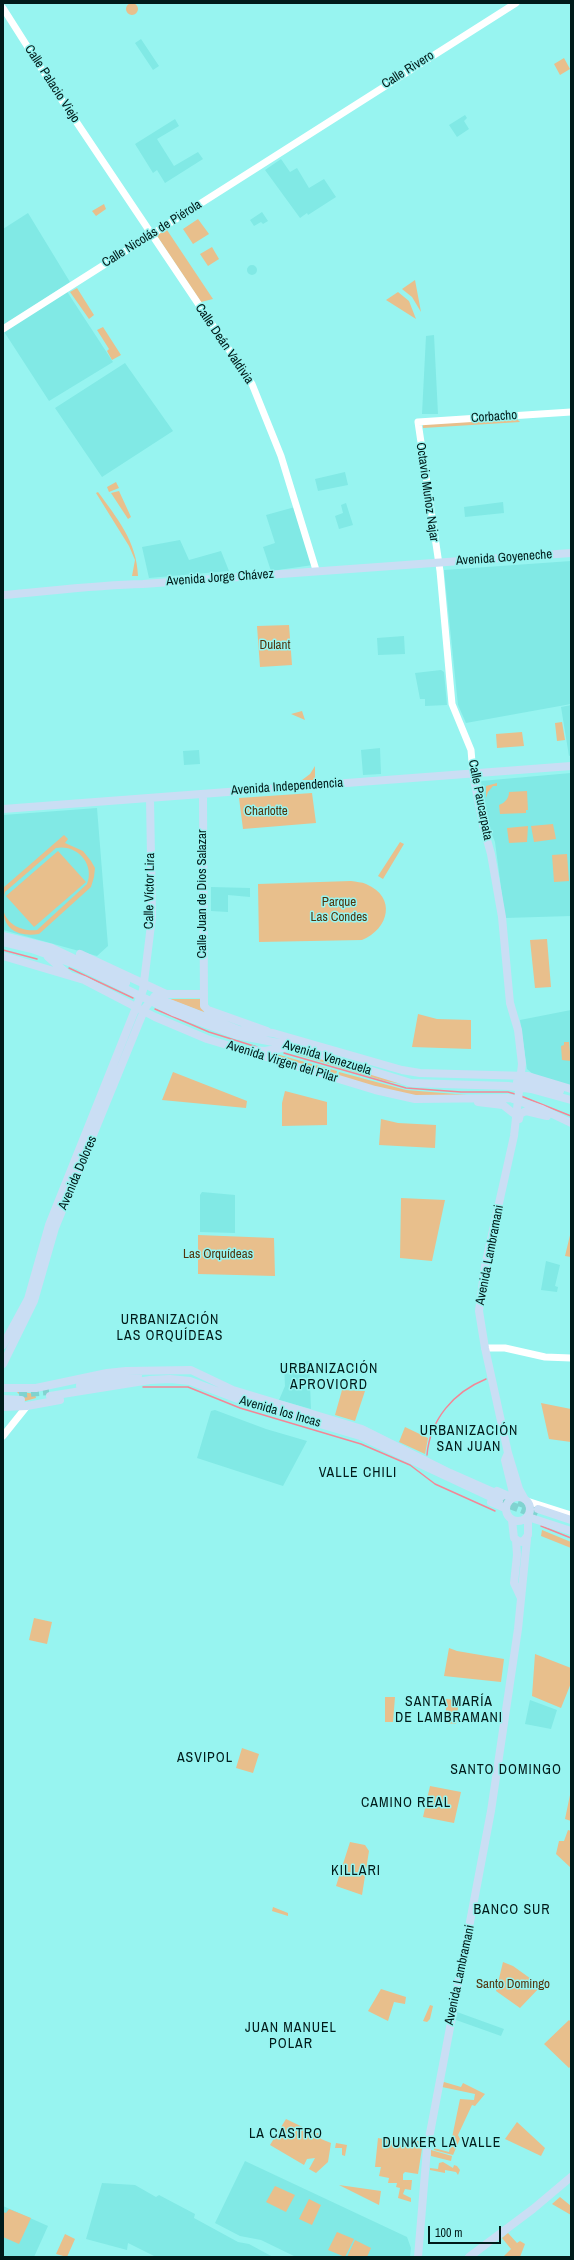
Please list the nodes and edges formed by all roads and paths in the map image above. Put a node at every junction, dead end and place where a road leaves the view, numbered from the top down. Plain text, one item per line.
1 (516, 3) edge
2 (3, 8) edge
3 (300, 139) joint
4 (102, 160) joint
5 (151, 234) junction
6 (3, 329) edge
7 (571, 412) edge
8 (419, 421) joint
9 (571, 553) edge
10 (437, 562) junction
11 (316, 570) junction
12 (3, 595) edge
13 (571, 766) edge
14 (473, 774) junction
15 (203, 794) junction
16 (150, 798) junction
17 (3, 809) edge
18 (3, 934) edge
19 (3, 942) edge
20 (52, 948) junction
21 (42, 953) junction
22 (3, 956) edge
23 (72, 978) junction
24 (143, 987) junction
25 (166, 994) junction
26 (204, 994) junction
27 (141, 1008) junction
28 (273, 1033) junction
29 (224, 1044) junction
30 (292, 1047) junction
31 (362, 1060) junction
32 (519, 1076) junction
33 (571, 1089) edge
34 (571, 1094) edge
35 (465, 1099) junction
36 (571, 1100) edge
37 (517, 1102) junction
38 (513, 1113) junction
39 (560, 1118) junction
40 (571, 1123) edge
41 (514, 1136) junction
42 (509, 1151) junction
43 (3, 1345) edge
44 (485, 1348) junction
45 (571, 1358) edge
46 (3, 1364) edge
47 (181, 1369) junction
48 (152, 1372) junction
49 (181, 1379) junction
50 (217, 1387) junction
51 (3, 1388) edge
52 (3, 1394) edge
53 (48, 1396) junction
54 (3, 1399) edge
55 (22, 1400) junction
56 (3, 1407) edge
57 (3, 1436) edge
58 (508, 1453) junction
59 (418, 1459) junction
60 (511, 1488) junction
61 (501, 1497) junction
62 (513, 1498) junction
63 (525, 1499) junction
64 (506, 1508) junction
65 (571, 1515) edge
66 (528, 1517) junction
67 (512, 1520) junction
68 (571, 1520) edge
69 (571, 1527) edge
70 (514, 1529) junction
71 (571, 1530) edge
72 (527, 1536) junction
73 (516, 1540) junction
74 (521, 1598) junction
75 (571, 2176) edge
76 (418, 2257) edge
77 (469, 2257) edge

1 - 3 street, Calle Rivero
2 - 4 street, Calle Palacio Viejo
3 - 5 street, Calle Nicolás de Piérola
4 - 5 street, Calle Deán Valdivia
5 - 6 street, Calle Nicolás de Piérola
5 - 11 street, Calle Deán Valdivia
7 - 8 street, Corbacho
8 - 10 street, Octavio Muñoz Najar
9 - 10 main road, Avenida Goyeneche
10 - 11 main road, Avenida Jorge Chávez
10 - 14 street, Calle Paucarpata
11 - 12 main road, Avenida Jorge Chávez
13 - 14 main road, Avenida Independencia
14 - 15 main road, Avenida Independencia
14 - 32 main road, Calle Paucarpata
15 - 16 main road, Avenida Independencia
15 - 26 main road, Calle Juan de Dios Salazar
16 - 17 main road, Avenida Independencia
16 - 24 main road, Calle Víctor Lira
18 - 20 main road, Avenida Venezuela
19 - 21 main road, Avenida Venezuela
20 - 24 main road, Avenida Venezuela
20 - 28 main road, Avenida Venezuela
21 - 23 main road
21 - 30 main road, Avenida Venezuela
22 - 23 main road, Avenida Virgen del Pilar
23 - 27 main road, Avenida Virgen del Pilar
24 - 25 main road, Avenida Venezuela
24 - 27 main road, Avenida Dolores
25 - 26 main road
25 - 27 main road, Avenida Dolores
26 - 28 main road
27 - 29 main road, Avenida Virgen del Pilar
27 - 43 main road, Avenida Dolores
27 - 46 main road, Avenida Dolores
28 - 31 main road, Avenida Venezuela
29 - 30 main road
29 - 35 main road, Avenida Virgen del Pilar
30 - 36 main road, Avenida Venezuela
31 - 32 main road, Avenida Venezuela
31 - 34 main road, Avenida Venezuela
32 - 33 main road, Avenida Venezuela
32 - 37 main road, Calle Paucarpata
35 - 38 main road
35 - 39 main road, Avenida Virgen del Pilar
37 - 38 main road, Avenida Lambramani
37 - 41 main road, Avenida Lambramani
38 - 42 main road, Avenida Lambramani
39 - 40 main road, Avenida Virgen del Pilar
39 - 41 main road
41 - 42 main road, Avenida Lambramani
42 - 44 main road, Avenida Lambramani
44 - 45 street
44 - 58 main road, Avenida Lambramani
47 - 48 main road, Avenida los Incas
47 - 49 main road
47 - 50 main road, Avenida los Incas
48 - 51 main road, Avenida los Incas
48 - 53 main road, Avenida los Incas
49 - 50 main road, Avenida los Incas
49 - 53 main road, Avenida los Incas
50 - 59 main road, Avenida los Incas
52 - 55 main road, Avenida los Incas
53 - 55 main road, Avenida los Incas
54 - 55 main road, Avenida los Incas
55 - 56 main road, Avenida los Incas
55 - 57 street
58 - 60 main road, Avenida Lambramani
58 - 63 main road, Avenida Lambramani
59 - 61 main road, Avenida los Incas
59 - 64 main road
60 - 61 main road
60 - 62 main road, Avenida Lambramani
61 - 62 main road, Avenida los Incas
62 - 63 main road
62 - 64 main road
63 - 65 street
63 - 66 main road
64 - 67 main road
66 - 67 main road
66 - 71 main road
66 - 72 main road, Avenida Lambramani
67 - 70 main road
68 - 69 main road
70 - 72 main road
70 - 73 main road
72 - 73 main road
72 - 74 main road, Avenida Lambramani
73 - 74 main road, Avenida Lambramani
74 - 76 main road, Avenida Lambramani
75 - 77 main road

